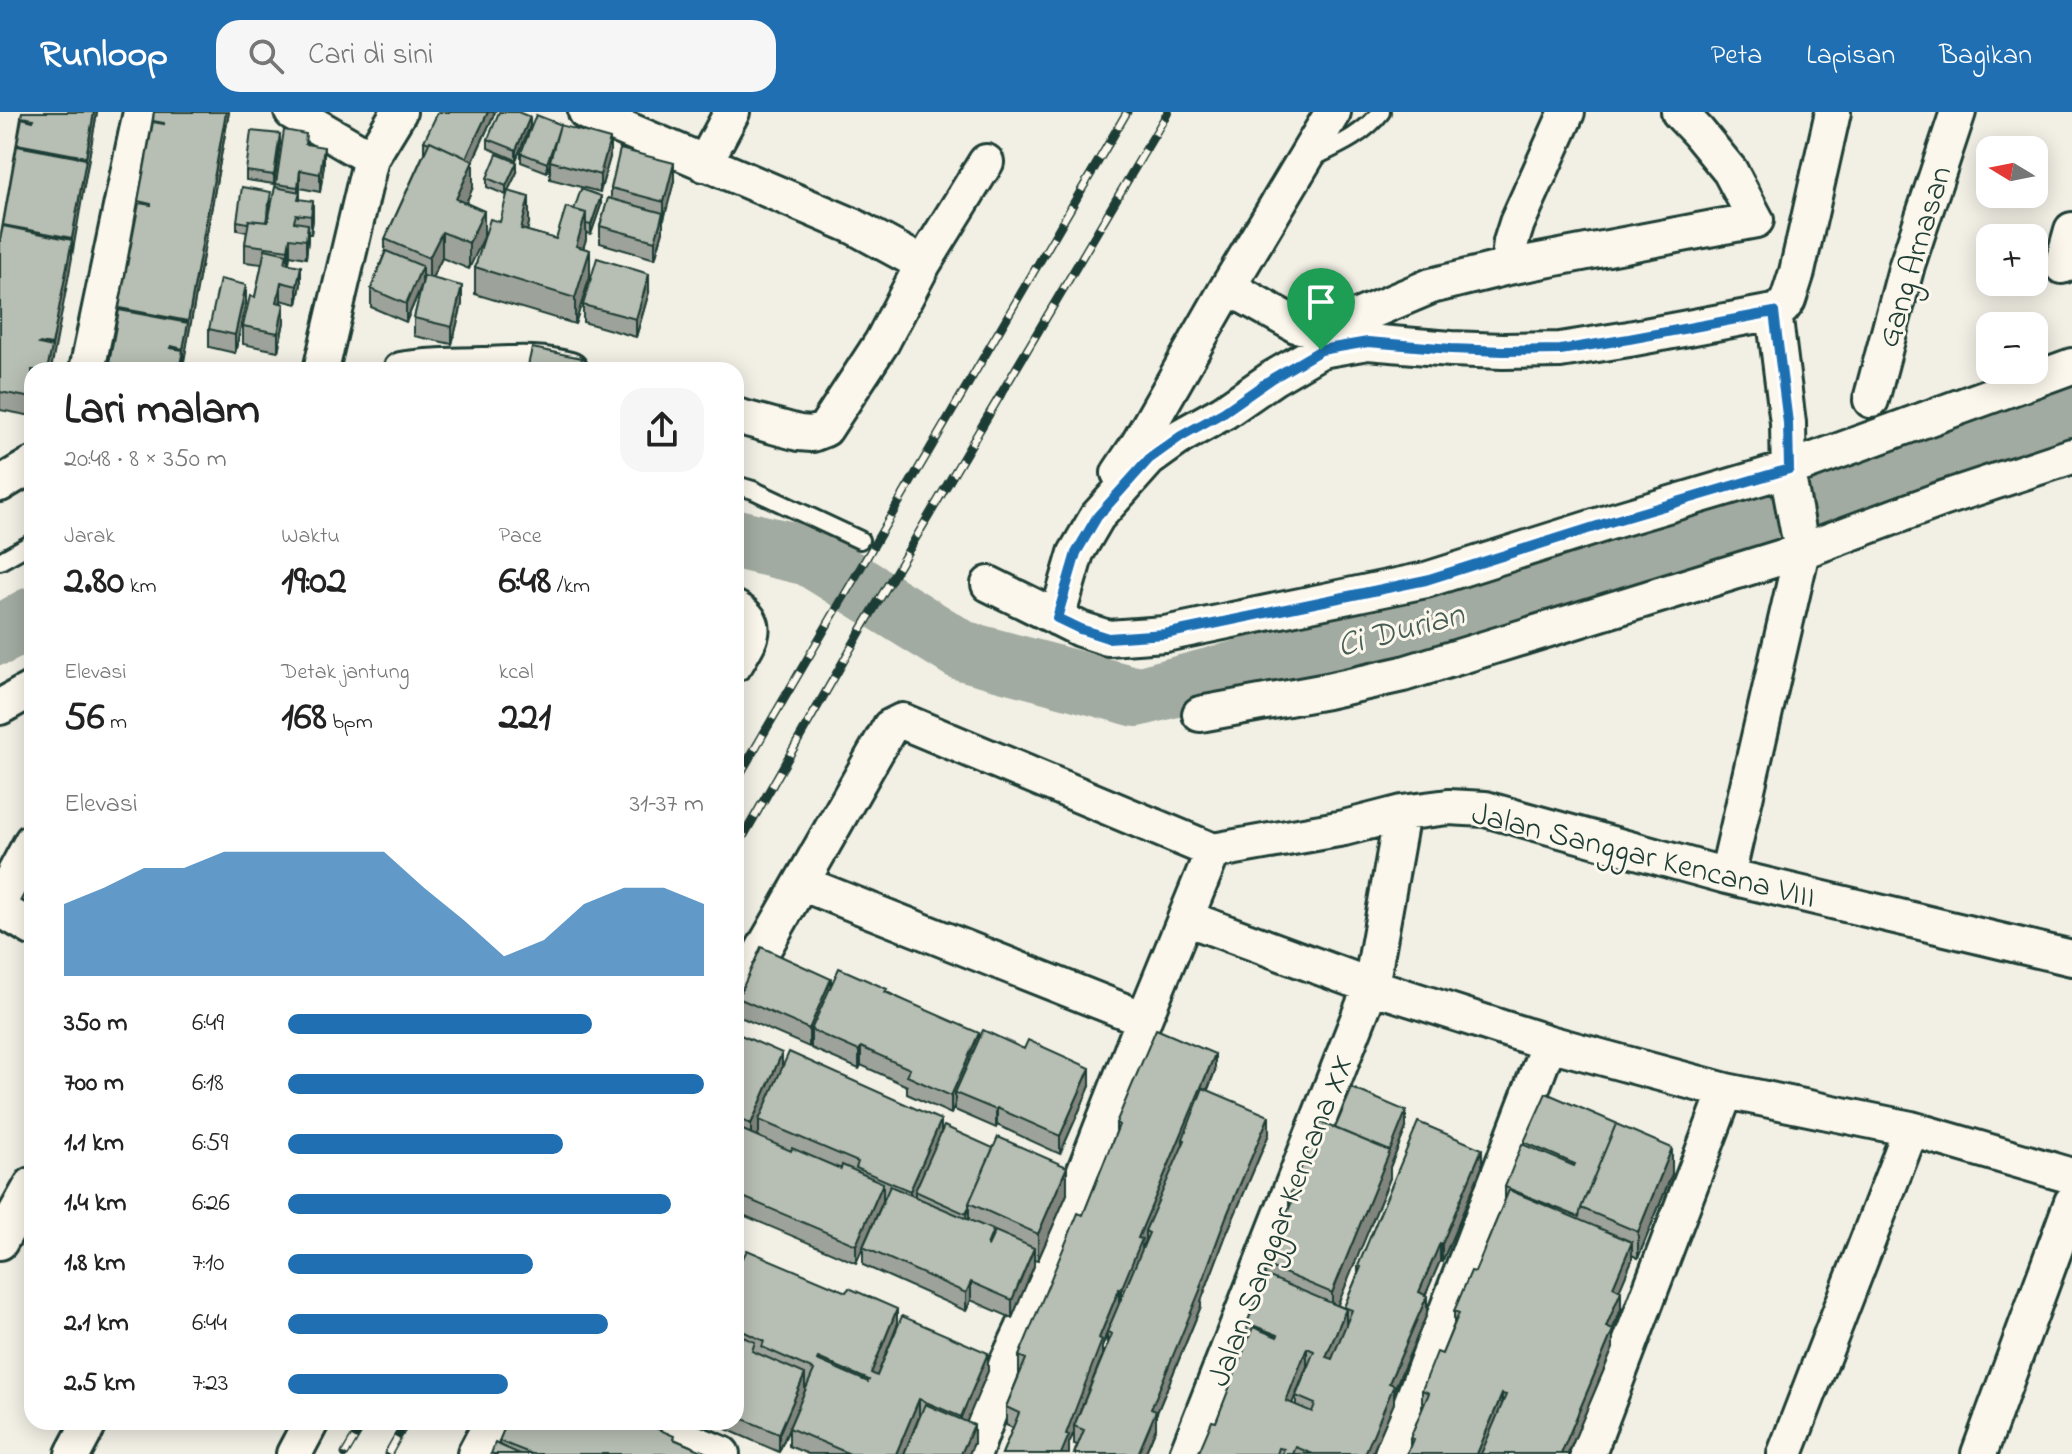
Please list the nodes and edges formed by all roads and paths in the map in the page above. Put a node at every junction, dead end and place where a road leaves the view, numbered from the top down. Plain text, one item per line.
1 (141, 112) edge
2 (292, 112) edge
3 (399, 112) edge
4 (586, 112) edge
5 (732, 112) edge
6 (1333, 112) edge
7 (1381, 112) edge
8 (1567, 112) edge
9 (1679, 112) edge
10 (1833, 112) edge
11 (1958, 112) edge
12 (371, 158) junction
13 (986, 162) dead end
14 (1303, 163) junction
15 (704, 164) junction
16 (2072, 230) edge
17 (923, 264) junction
18 (2062, 266) dead end
19 (1508, 267) junction
20 (1228, 287) junction
21 (1774, 312) junction
22 (89, 362) edge
23 (323, 362) edge
24 (2072, 366) edge
25 (1871, 400) dead end
26 (744, 418) edge
27 (2072, 456) edge
28 (24, 470) edge
29 (1789, 476) junction
30 (1116, 477) dead end
31 (0, 484) edge
32 (744, 487) edge
33 (860, 540) dead end
34 (1801, 546) junction
35 (24, 548) edge
36 (0, 561) edge
37 (989, 584) dead end
38 (744, 613) edge
39 (1057, 618) junction
40 (744, 649) edge
41 (24, 694) edge
42 (0, 707) edge
43 (1200, 714) dead end
44 (1402, 813) junction
45 (1213, 851) junction
46 (24, 856) edge
47 (1727, 876) junction
48 (801, 883) junction
49 (0, 901) edge
50 (0, 909) edge
51 (1186, 918) junction
52 (24, 923) edge
53 (2072, 958) edge
54 (744, 983) edge
55 (1371, 986) junction
56 (1144, 1019) junction
57 (1549, 1043) junction
58 (1726, 1091) junction
59 (1911, 1129) junction
60 (2072, 1176) edge
61 (24, 1199) edge
62 (2072, 1202) edge
63 (0, 1242) edge
64 (86, 1430) edge
65 (307, 1430) edge
66 (488, 1430) edge
67 (664, 1430) edge
68 (73, 1454) edge
69 (294, 1454) edge
70 (475, 1454) edge
71 (722, 1454) edge
72 (974, 1454) edge
73 (1187, 1454) edge
74 (1392, 1454) edge
75 (1588, 1454) edge
76 (1785, 1454) edge
77 (1979, 1454) edge

1 - 22 street
2 - 12 street
3 - 12 street
4 - 15 street
5 - 15 street
6 - 14 street
7 - 14 lane
8 - 19 street
9 - 19 street
10 - 21 street
11 - 25 street, Gang Arnasan
12 - 23 street
13 - 17 street
14 - 20 street
15 - 17 street
16 - 18 street
17 - 26 street
19 - 20 street
20 - 30 street
21 - 29 street
21 - 39 street
24 - 29 street
27 - 34 street
28 - 31 street
29 - 34 street
29 - 39 street
32 - 33 lane
34 - 43 street
34 - 47 street
35 - 36 lane
37 - 39 street
38 - 40 street
41 - 42 street
44 - 45 street, Jalan Sanggar Kencana VIII
44 - 47 street, Jalan Sanggar Kencana VIII
44 - 55 street, Jalan Sanggar Kencana XX
45 - 48 street
45 - 51 street
46 - 49 street
47 - 53 street, Jalan Sanggar Kencana VIII
48 - 54 street
48 - 56 street
50 - 52 street
51 - 55 street
51 - 56 street
55 - 57 street
55 - 73 street, Jalan Sanggar Kencana XX
56 - 72 street
57 - 58 street
57 - 74 street
58 - 59 street
58 - 75 street
59 - 60 street
59 - 76 street
61 - 63 street
62 - 77 street
64 - 68 street
65 - 69 street
66 - 70 street
67 - 71 street

